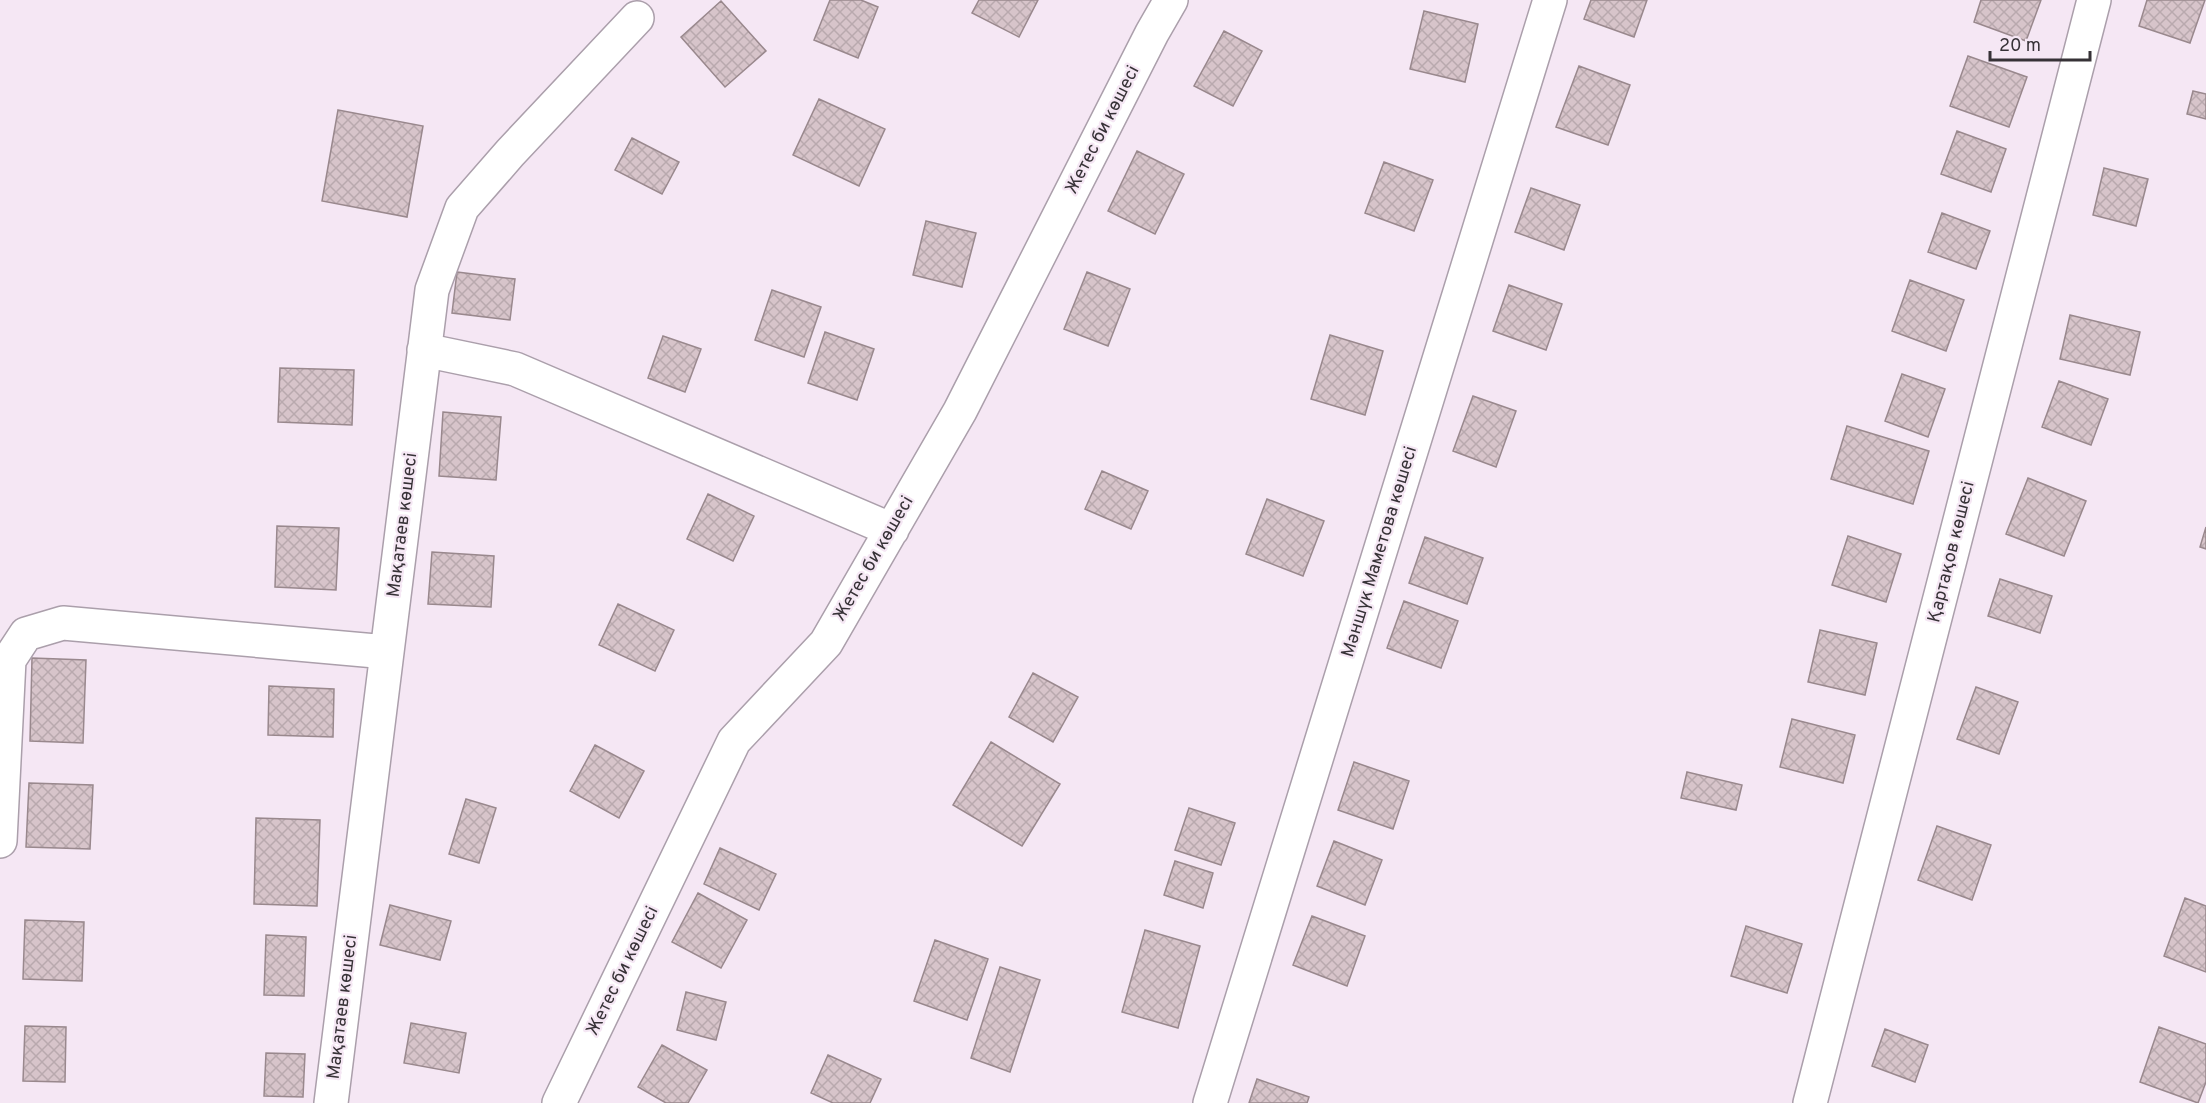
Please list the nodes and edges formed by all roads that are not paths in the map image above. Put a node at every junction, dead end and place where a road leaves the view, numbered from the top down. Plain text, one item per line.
1 (1171, 0) edge
2 (1550, 0) edge
3 (2094, 0) edge
4 (637, 18) dead end
5 (424, 350) junction
6 (892, 530) junction
7 (387, 652) junction
8 (0, 842) edge
9 (331, 1103) edge
10 (559, 1103) edge
11 (1210, 1103) edge
12 (1810, 1103) edge

1 - 6 street, Жетес би көшесі
2 - 11 street, Мәншүк Маметова көшесі
3 - 12 street, Қартақов көшесі
4 - 5 street, Мақатаев көшесі
5 - 6 street
5 - 7 street, Мақатаев көшесі
6 - 10 street, Жетес би көшесі
7 - 8 street
7 - 9 street, Мақатаев көшесі

